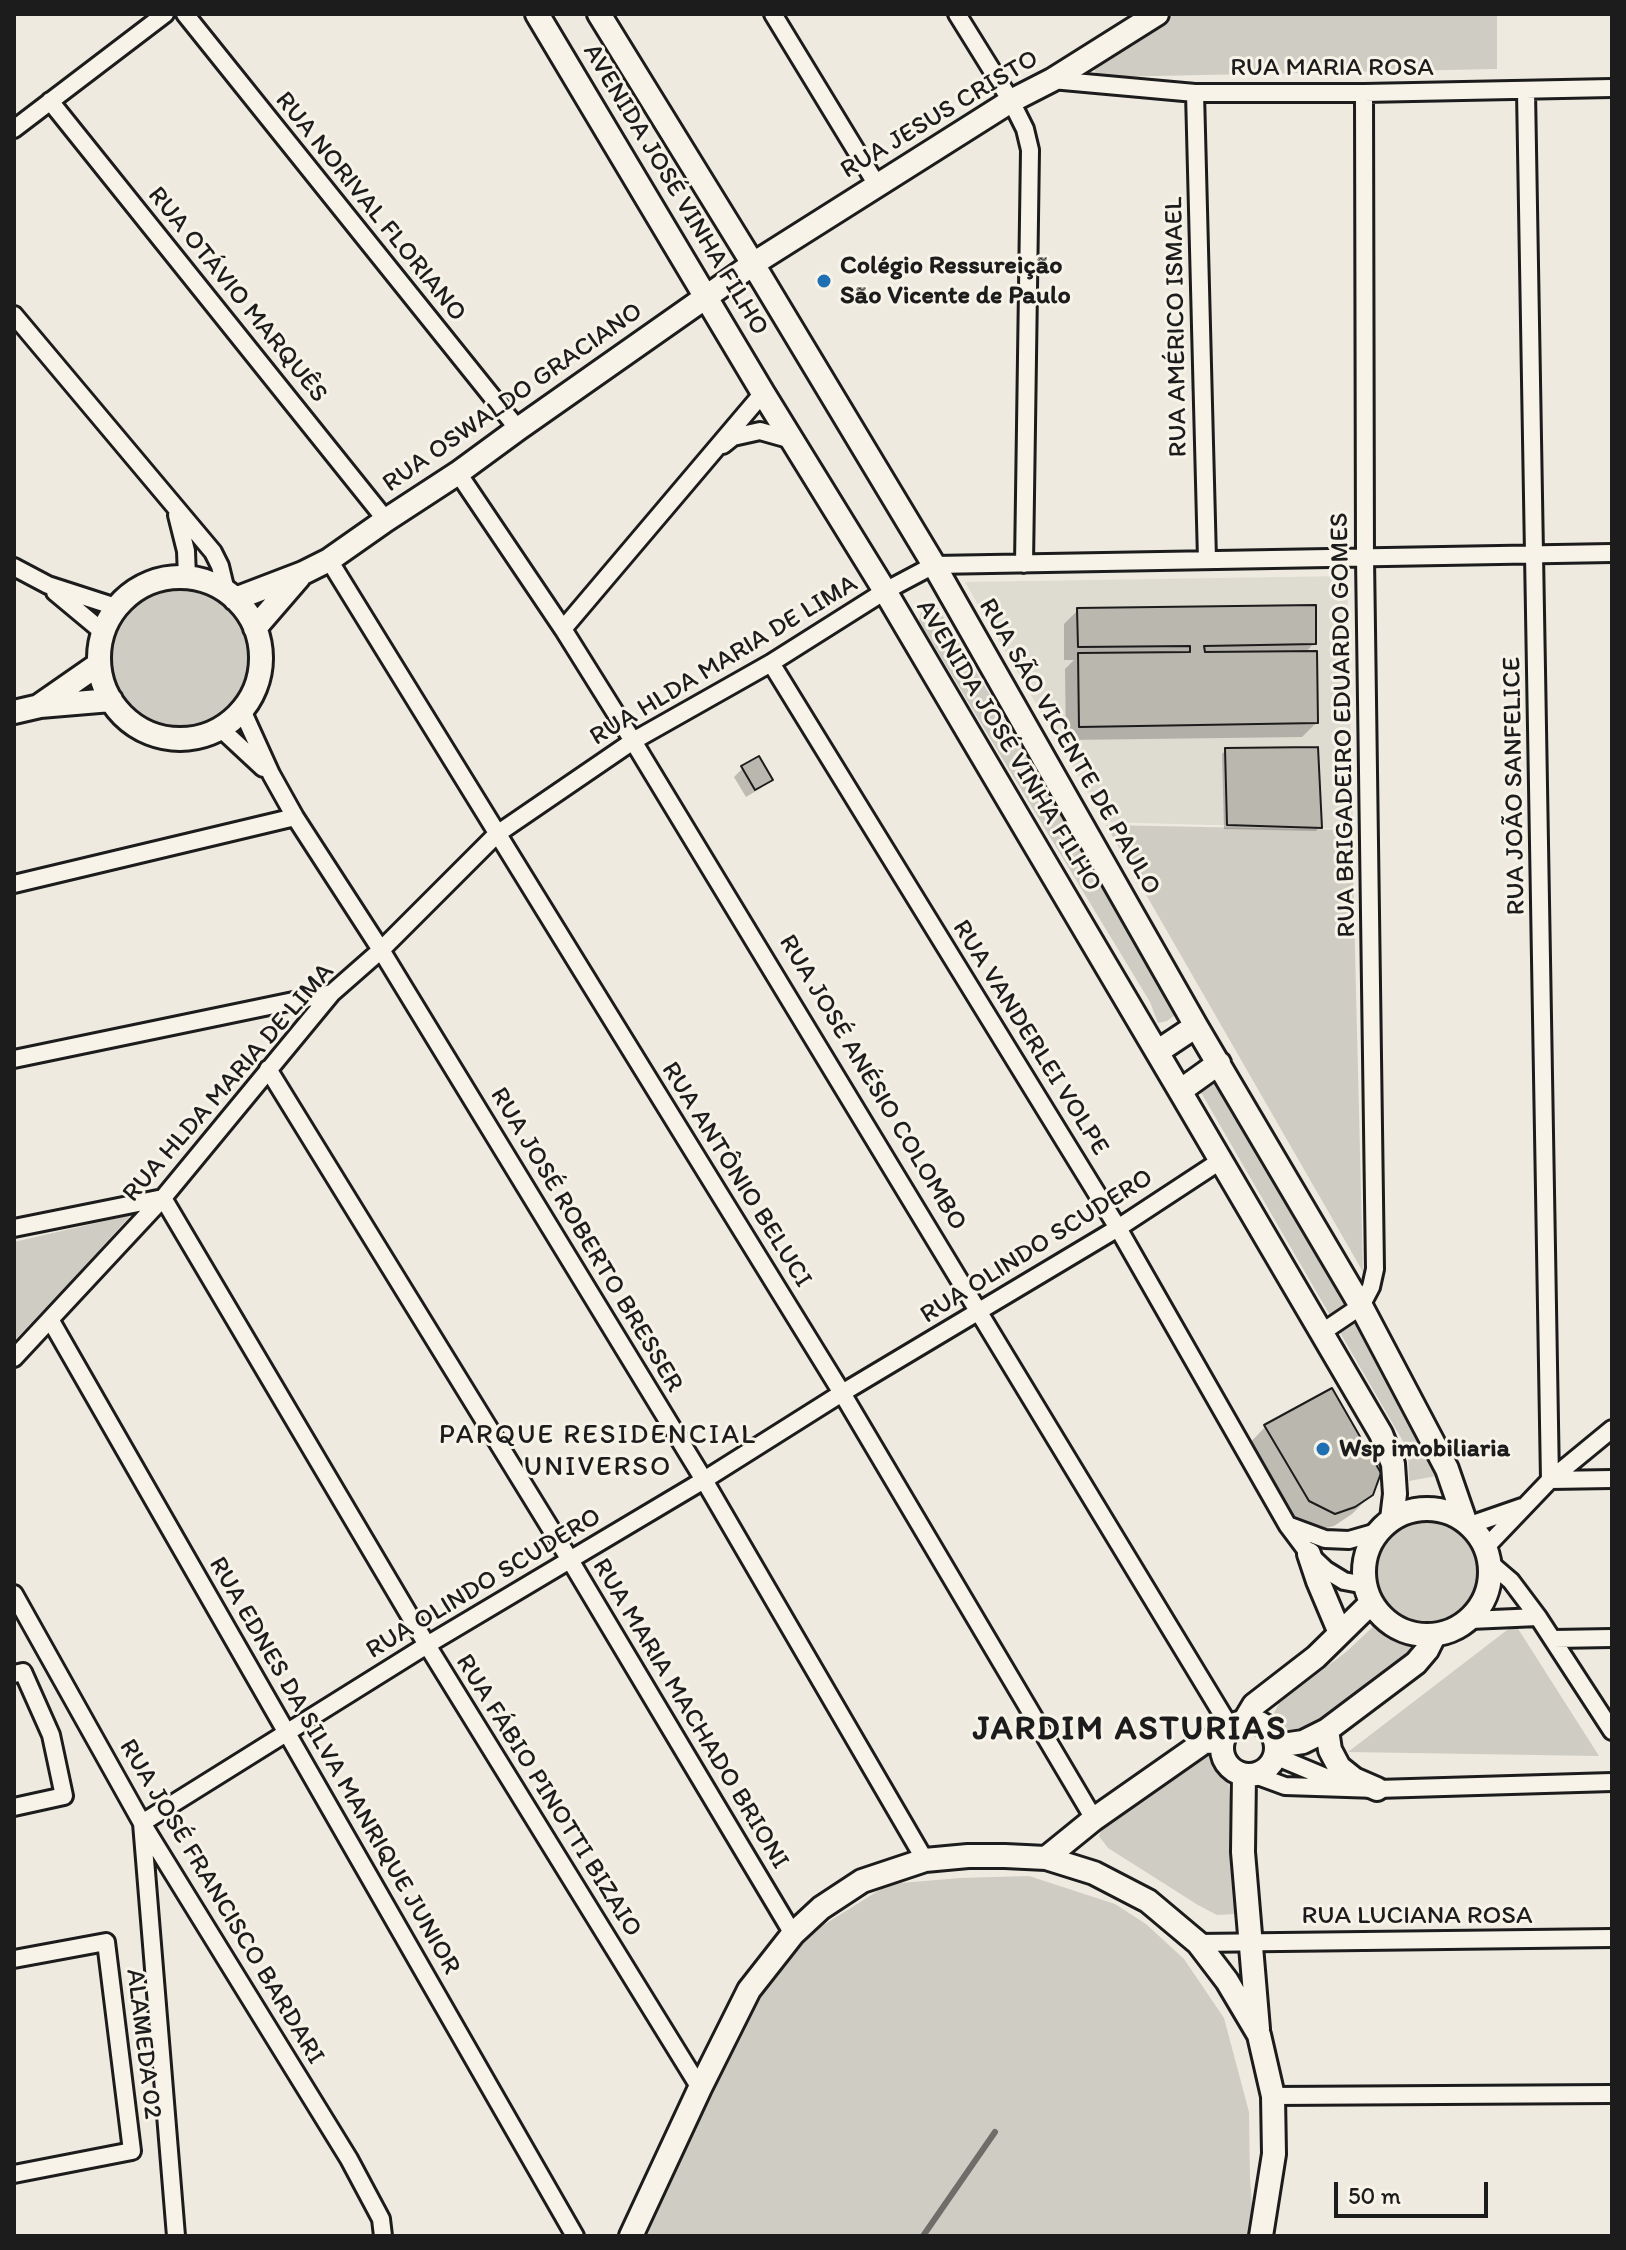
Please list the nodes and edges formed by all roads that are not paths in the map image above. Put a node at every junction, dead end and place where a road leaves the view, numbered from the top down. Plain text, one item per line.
1 (165, 14) edge
2 (185, 14) edge
3 (537, 14) edge
4 (599, 14) edge
5 (773, 14) edge
6 (957, 14) edge
7 (1145, 17) edge
8 (1052, 80) junction
9 (1612, 88) edge
10 (1526, 91) junction
11 (1195, 93) junction
12 (1364, 93) junction
13 (50, 101) junction
14 (1011, 101) junction
15 (14, 129) edge
16 (877, 185) junction
17 (753, 264) junction
18 (707, 296) junction
19 (14, 315) edge
20 (763, 393) junction
21 (518, 429) junction
22 (792, 440) junction
23 (709, 456) junction
24 (458, 473) junction
25 (176, 510) junction
26 (386, 520) junction
27 (1612, 553) edge
28 (1535, 554) junction
29 (1365, 558) junction
30 (329, 560) junction
31 (1207, 560) junction
32 (1024, 564) junction
33 (934, 565) junction
34 (14, 567) edge
35 (303, 573) junction
36 (187, 577) junction
37 (48, 585) junction
38 (885, 591) junction
39 (230, 595) junction
40 (116, 607) junction
41 (255, 628) junction
42 (563, 629) junction
43 (103, 632) junction
44 (771, 663) junction
45 (99, 664) junction
46 (111, 700) junction
47 (40, 706) junction
48 (242, 710) junction
49 (14, 712) edge
50 (220, 728) junction
51 (633, 741) junction
52 (271, 774) junction
53 (295, 817) junction
54 (497, 834) junction
55 (14, 884) edge
56 (381, 950) junction
57 (332, 993) junction
58 (1196, 1026) junction
59 (1157, 1052) junction
60 (14, 1059) edge
61 (1219, 1063) junction
62 (268, 1069) junction
63 (1180, 1091) junction
64 (1220, 1161) junction
65 (163, 1198) junction
66 (14, 1228) edge
67 (1118, 1228) junction
68 (1361, 1306) junction
69 (978, 1312) junction
70 (51, 1321) junction
71 (1321, 1333) junction
72 (14, 1358) edge
73 (842, 1393) junction
74 (1612, 1429) edge
75 (1612, 1479) edge
76 (704, 1480) junction
77 (1550, 1480) junction
78 (1524, 1506) junction
79 (1468, 1523) junction
80 (1288, 1526) junction
81 (1384, 1526) junction
82 (1309, 1554) junction
83 (1488, 1555) junction
84 (570, 1560) junction
85 (14, 1594) edge
86 (1368, 1594) junction
87 (1538, 1617) junction
88 (1470, 1620) junction
89 (1340, 1633) junction
90 (1434, 1636) junction
91 (1612, 1638) edge
92 (1554, 1639) junction
93 (427, 1645) junction
94 (18, 1673) edge
95 (1233, 1729) junction
96 (1327, 1730) junction
97 (1612, 1731) edge
98 (287, 1734) junction
99 (1276, 1751) junction
100 (1249, 1775) junction
101 (1612, 1782) edge
102 (1351, 1787) junction
103 (1377, 1789) junction
104 (14, 1807) edge
105 (1094, 1819) junction
106 (142, 1823) junction
107 (1046, 1858) junction
108 (925, 1860) junction
109 (1248, 1918) junction
110 (793, 1934) junction
111 (1612, 1938) edge
112 (1250, 1941) junction
113 (1221, 1942) junction
114 (1198, 1943) junction
115 (14, 1959) edge
116 (1259, 2035) junction
117 (700, 2088) junction
118 (1612, 2094) edge
119 (1273, 2096) junction
120 (14, 2174) edge
121 (176, 2236) edge
122 (383, 2236) edge
123 (575, 2236) edge
124 (631, 2236) edge
125 (1261, 2236) edge

1 - 13 street
2 - 21 street, RUA NORIVAL FLORIANO
3 - 18 street, AVENIDA JOSÉ VINHA FILHO
4 - 17 street, RUA SÃO VICENTE DE PAULO
5 - 16 street
6 - 14 street
7 - 8 street, RUA JESUS CRISTO
8 - 11 street, RUA MARIA ROSA
8 - 14 street, RUA JESUS CRISTO
9 - 10 street, RUA MARIA ROSA
10 - 12 street, RUA MARIA ROSA
10 - 28 street, RUA JOÃO SANFELICE
11 - 12 street, RUA MARIA ROSA
11 - 31 street, RUA AMÉRICO ISMAEL
12 - 29 street, RUA BRIGADEIRO EDUARDO GOMES
13 - 15 street
13 - 26 street, RUA OTÁVIO MARQUÊS
14 - 16 street, RUA JESUS CRISTO
14 - 32 street
16 - 17 street, RUA JESUS CRISTO
17 - 18 street, RUA OSWALDO GRACIANO
17 - 33 street, RUA SÃO VICENTE DE PAULO
18 - 20 street, AVENIDA JOSÉ VINHA FILHO
18 - 21 street, RUA OSWALDO GRACIANO
19 - 25 street
20 - 22 street, AVENIDA JOSÉ VINHA FILHO
20 - 23 street
21 - 24 street, RUA OSWALDO GRACIANO
22 - 23 street
22 - 38 street, AVENIDA JOSÉ VINHA FILHO
23 - 42 street
24 - 26 street, RUA OSWALDO GRACIANO
24 - 42 street, RUA JOSÉ ANÉSIO COLOMBO
25 - 36 street
25 - 39 street
26 - 30 street, RUA OSWALDO GRACIANO
27 - 28 street
28 - 29 street
28 - 77 street, RUA JOÃO SANFELICE
29 - 31 street
29 - 68 street, RUA BRIGADEIRO EDUARDO GOMES
30 - 35 street, RUA OSWALDO GRACIANO
30 - 54 street, RUA ANTÔNIO BELUCI
31 - 32 street
32 - 33 street
33 - 38 street, RUA HLDA MARIA DE LIMA
33 - 58 street, RUA SÃO VICENTE DE PAULO
34 - 37 street
35 - 39 street, RUA OSWALDO GRACIANO
35 - 41 street, RUA OSWALDO GRACIANO
36 - 39 street
36 - 40 street
37 - 40 street
37 - 43 street
38 - 44 street, RUA HLDA MARIA DE LIMA
38 - 59 street, AVENIDA JOSÉ VINHA FILHO
39 - 41 street
40 - 43 street
41 - 48 street
42 - 51 street, RUA JOSÉ ANÉSIO COLOMBO
43 - 45 street
44 - 51 street, RUA HLDA MARIA DE LIMA
44 - 67 street, RUA VANDERLEI VOLPE
45 - 46 street
45 - 47 street
46 - 47 street
46 - 50 street
47 - 49 street
48 - 50 street
48 - 52 street, RUA JOSÉ ROBERTO BRESSER
50 - 52 street, RUA JOSÉ ROBERTO BRESSER
51 - 54 street, RUA HLDA MARIA DE LIMA
51 - 69 street, RUA JOSÉ ANÉSIO COLOMBO
52 - 53 street, RUA JOSÉ ROBERTO BRESSER
53 - 55 street
53 - 56 street, RUA JOSÉ ROBERTO BRESSER
54 - 56 street, RUA HLDA MARIA DE LIMA
54 - 73 street, RUA ANTÔNIO BELUCI
56 - 57 street, RUA HLDA MARIA DE LIMA
56 - 76 street, RUA JOSÉ ROBERTO BRESSER
57 - 60 street
57 - 62 street, RUA HLDA MARIA DE LIMA
58 - 59 street
58 - 61 street, RUA SÃO VICENTE DE PAULO
59 - 63 street, AVENIDA JOSÉ VINHA FILHO
61 - 63 street
61 - 68 street, RUA SÃO VICENTE DE PAULO
62 - 65 street, RUA HLDA MARIA DE LIMA
62 - 84 street, RUA MARIA MACHADO BRIONI
63 - 64 street, AVENIDA JOSÉ VINHA FILHO
64 - 67 street, RUA OLINDO SCUDERO
64 - 71 street, AVENIDA JOSÉ VINHA FILHO
65 - 66 street
65 - 70 street, RUA HLDA MARIA DE LIMA
65 - 93 street, RUA FÁBIO PINOTTI BIZAIO
67 - 69 street, RUA OLINDO SCUDERO
67 - 80 street, RUA VANDERLEI VOLPE
68 - 71 street
68 - 79 street, RUA SÃO VICENTE DE PAULO
69 - 73 street, RUA OLINDO SCUDERO
69 - 95 street, RUA JOSÉ ANÉSIO COLOMBO
70 - 72 street, RUA HLDA MARIA DE LIMA
70 - 98 street, RUA EDNES DA SILVA MANRIQUE JUNIOR
71 - 81 street, AVENIDA JOSÉ VINHA FILHO
73 - 76 street, RUA OLINDO SCUDERO
73 - 105 street, RUA ANTÔNIO BELUCI
74 - 77 street
75 - 77 street
76 - 84 street, RUA OLINDO SCUDERO
76 - 108 street, RUA JOSÉ ROBERTO BRESSER
77 - 78 street
78 - 79 street
78 - 83 street
79 - 81 street
79 - 83 street
80 - 81 street
80 - 82 street, RUA VANDERLEI VOLPE
81 - 86 street
82 - 86 street, RUA VANDERLEI VOLPE
82 - 89 street
83 - 87 street
83 - 88 street
84 - 93 street, RUA OLINDO SCUDERO
84 - 110 street, RUA MARIA MACHADO BRIONI
85 - 106 street, RUA JOSÉ FRANCISCO BARDARI
86 - 89 street
86 - 90 street
87 - 88 street
87 - 92 street
88 - 90 street
89 - 95 street
90 - 96 street
91 - 92 street
92 - 97 street
93 - 98 street, RUA OLINDO SCUDERO
93 - 117 street, RUA FÁBIO PINOTTI BIZAIO
94 - 104 street
95 - 99 street
95 - 100 street
95 - 105 street
96 - 99 street
96 - 103 street
98 - 106 street, RUA OLINDO SCUDERO
98 - 123 street, RUA EDNES DA SILVA MANRIQUE JUNIOR
99 - 100 street
99 - 102 street
100 - 102 street
100 - 109 street
101 - 103 street
102 - 103 street
105 - 107 street
106 - 121 street
106 - 122 street, RUA JOSÉ FRANCISCO BARDARI
107 - 108 street
107 - 114 street
108 - 110 street
109 - 112 street
109 - 113 street
110 - 117 street
111 - 112 street, RUA LUCIANA ROSA
112 - 113 street, RUA LUCIANA ROSA
112 - 116 street
113 - 114 street, RUA LUCIANA ROSA
114 - 116 street
115 - 120 street, ALAMEDA 02
116 - 119 street
117 - 124 street
118 - 119 street
119 - 125 street

